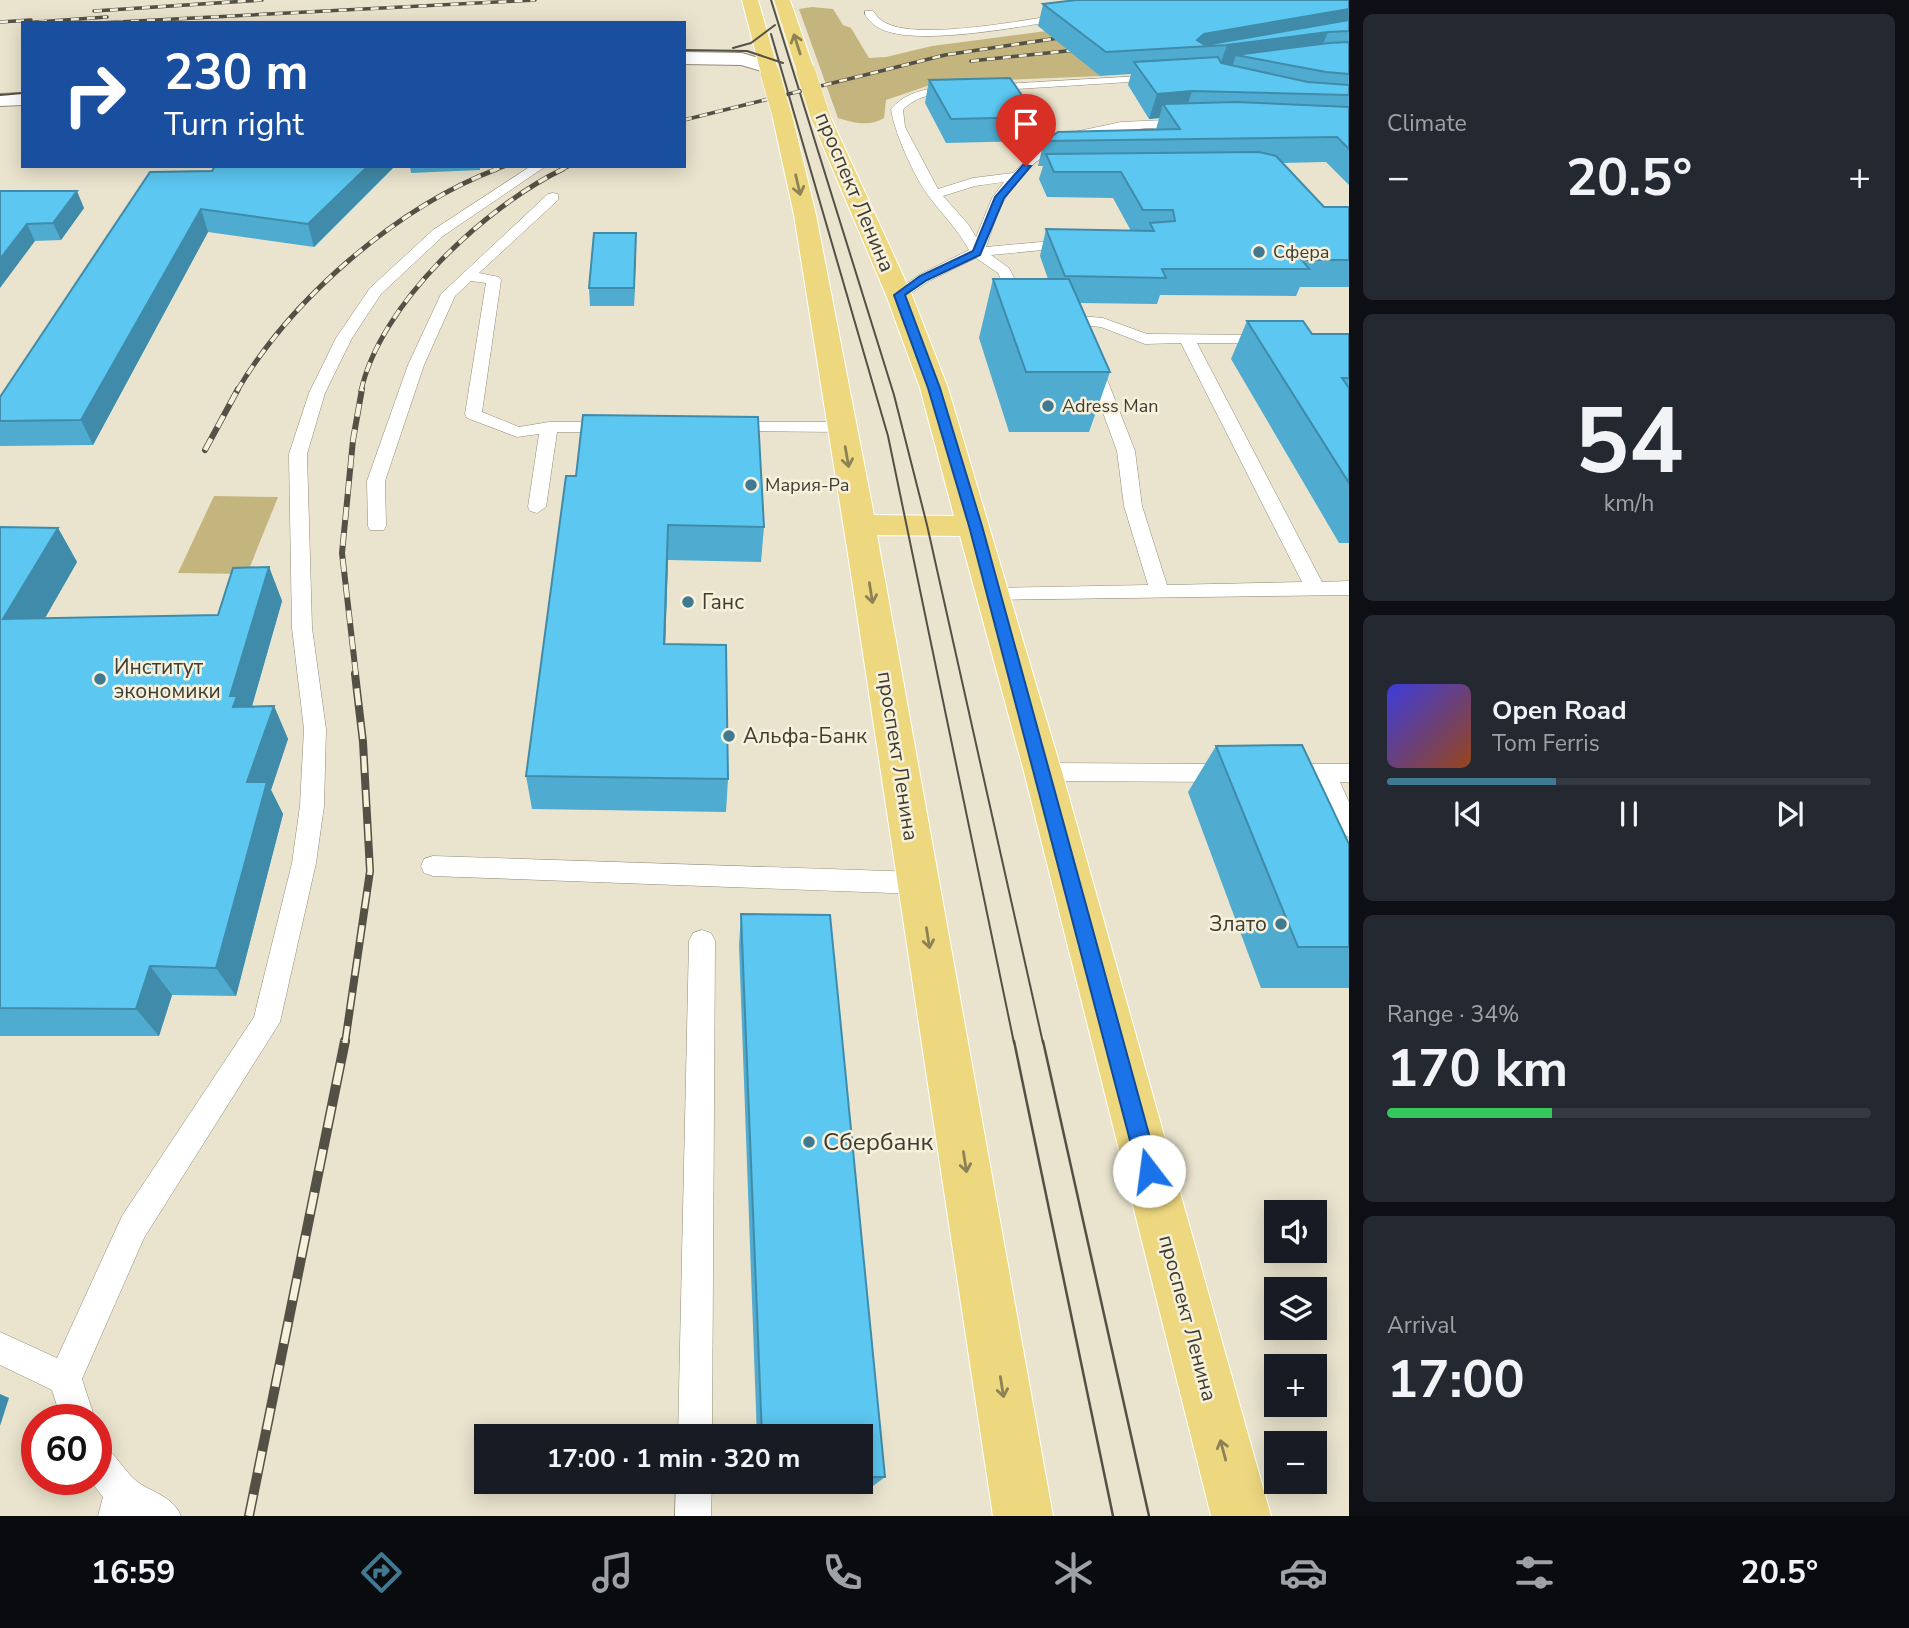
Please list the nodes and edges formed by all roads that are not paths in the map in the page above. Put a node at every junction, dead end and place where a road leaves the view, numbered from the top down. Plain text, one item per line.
1 (785, 8) edge
2 (869, 13) dead end
3 (753, 14) edge
4 (1081, 14) edge
5 (686, 46) edge
6 (686, 58) edge
7 (769, 70) junction
8 (1165, 77) edge
9 (21, 84) edge
10 (0, 85) edge
11 (21, 99) edge
12 (0, 100) edge
13 (1202, 122) edge
14 (537, 168) edge
15 (1047, 172) edge
16 (1018, 174) junction
17 (934, 195) junction
18 (554, 197) dead end
19 (1093, 243) edge
20 (977, 253) junction
21 (468, 276) junction
22 (899, 295) junction
23 (1186, 338) junction
24 (1294, 339) edge
25 (1095, 369) edge
26 (549, 427) junction
27 (630, 427) edge
28 (711, 427) edge
29 (841, 427) junction
30 (537, 507) dead end
31 (377, 526) dead end
32 (859, 526) junction
33 (975, 526) junction
34 (1314, 588) junction
35 (1349, 588) edge
36 (1159, 590) junction
37 (994, 594) junction
38 (1043, 772) junction
39 (1349, 773) edge
40 (1324, 774) junction
41 (1349, 827) edge
42 (433, 866) dead end
43 (919, 883) junction
44 (702, 941) dead end
45 (0, 1348) edge
46 (65, 1379) junction
47 (73, 1404) edge
48 (695, 1424) edge
49 (694, 1494) edge
50 (119, 1504) edge
51 (163, 1516) edge
52 (693, 1516) edge
53 (1023, 1516) edge
54 (1241, 1516) edge

22 -> 1 main road, проспект Ленина, bridge
2 - 4 lane
3 - 5 street
3 - 7 main road, проспект Ленина
6 - 7 street
7 -> 29 main road, проспект Ленина, bridge
8 - 17 lane
9 - 10 street
11 - 12 street
13 - 16 lane
14 - 46 lane
15 - 16 lane
16 - 17 lane
16 - 20 lane
17 - 20 lane
18 - 21 lane
19 - 20 lane
20 - 22 lane
20 - 23 lane
21 - 26 lane
21 - 31 lane
22 - 33 main road, проспект Ленина
23 - 24 lane
23 - 34 lane
25 - 36 lane
26 - 27 lane
26 - 30 lane
28 - 29 lane
29 -> 32 main road, проспект Ленина
32 - 33 main road
32 -> 43 main road, проспект Ленина
33 - 37 main road, проспект Ленина
34 - 35 lane
34 - 36 lane
36 - 37 lane
37 - 38 main road, проспект Ленина
38 - 40 lane
54 -> 38 main road, проспект Ленина
39 - 40 lane
40 - 41 lane
42 - 43 lane
43 -> 53 main road, проспект Ленина
44 - 48 lane
45 - 46 lane
46 - 47 lane
49 - 52 lane
50 - 51 lane

